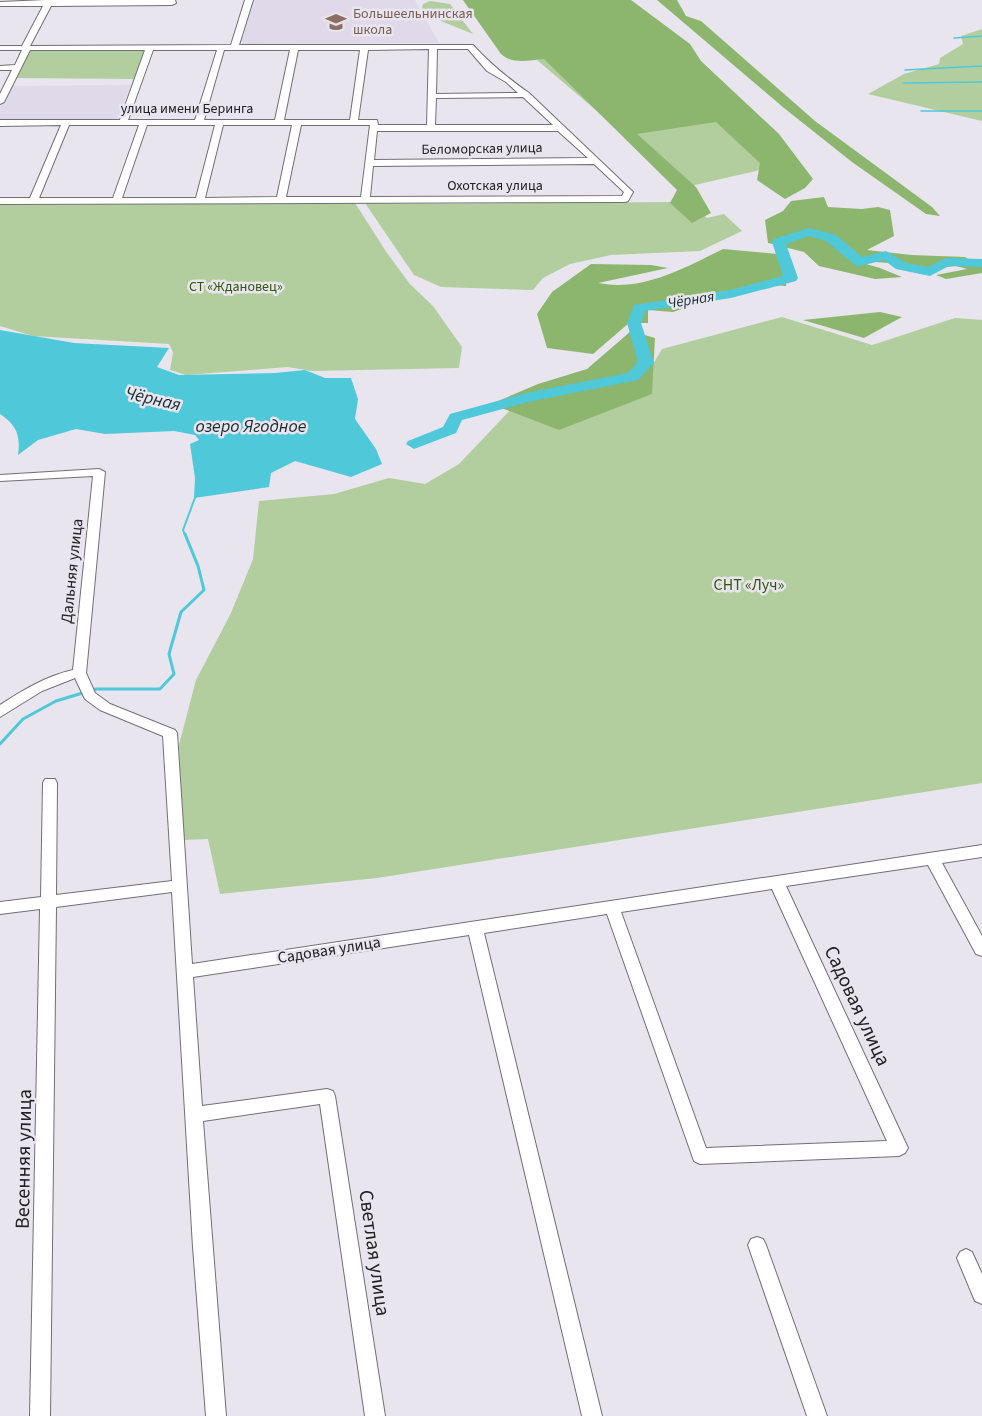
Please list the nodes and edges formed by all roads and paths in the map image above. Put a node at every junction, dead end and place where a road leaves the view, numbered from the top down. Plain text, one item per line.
1 (171, 0) edge
2 (247, 1) edge
3 (49, 2) edge
4 (0, 4) edge
5 (364, 47) junction
6 (433, 47) junction
7 (0, 48) edge
8 (26, 48) junction
9 (150, 48) junction
10 (221, 48) junction
11 (234, 48) junction
12 (294, 48) junction
13 (0, 68) edge
14 (18, 68) junction
15 (526, 95) junction
16 (432, 96) junction
17 (1, 99) edge
18 (199, 122) junction
19 (220, 122) junction
20 (279, 122) junction
21 (297, 122) junction
22 (354, 122) junction
23 (0, 123) edge
24 (66, 123) junction
25 (123, 123) junction
26 (144, 123) junction
27 (374, 125) junction
28 (431, 128) junction
29 (560, 128) junction
30 (596, 161) junction
31 (369, 164) junction
32 (365, 200) junction
33 (0, 201) edge
34 (33, 201) junction
35 (200, 201) junction
36 (281, 201) junction
37 (116, 202) junction
38 (0, 478) edge
39 (79, 673) junction
40 (0, 712) edge
41 (50, 783) dead end
42 (982, 851) edge
43 (932, 858) junction
44 (776, 882) junction
45 (178, 886) junction
46 (50, 903) junction
47 (612, 907) junction
48 (0, 908) edge
49 (475, 928) junction
50 (982, 950) edge
51 (184, 972) junction
52 (193, 1115) junction
53 (757, 1245) dead end
54 (966, 1258) dead end
55 (982, 1295) edge
56 (40, 1416) edge
57 (216, 1416) edge
58 (375, 1416) edge
59 (592, 1416) edge
60 (817, 1416) edge

1 - 3 street
2 - 11 street
3 - 4 street
3 - 8 street
5 - 6 street
5 - 12 street
5 - 22 street
6 - 15 street
6 - 16 street
7 - 8 street
8 - 9 street
8 - 14 street
9 - 10 street
9 - 25 street
10 - 11 street
10 - 18 street
11 - 12 street
12 - 20 street
13 - 14 street
14 - 17 street
15 - 16 street
15 - 29 street
16 - 28 street
18 - 19 street, улица имени Беринга
18 - 26 street, улица имени Беринга
19 - 20 street, улица имени Беринга
19 - 35 street
20 - 21 street, улица имени Беринга
21 - 22 street, улица имени Беринга
21 - 36 street
22 - 27 street, улица имени Беринга
23 - 24 street, улица имени Беринга
24 - 25 street, улица имени Беринга
24 - 34 street
25 - 26 street, улица имени Беринга
26 - 37 street
27 - 28 street, улица имени Беринга
27 - 31 street
28 - 29 street, улица имени Беринга
29 - 30 street
30 - 31 street, Беломорская улица
30 - 32 street, Охотская улица
31 - 32 street
32 - 36 street, Охотская улица
33 - 34 street, Охотская улица
34 - 37 street, Охотская улица
35 - 36 street, Охотская улица
35 - 37 street, Охотская улица
38 - 39 street, Дальняя улица
39 - 40 street
39 - 45 street, Дальняя улица
41 - 46 street, Весенняя улица
42 - 43 street, Садовая улица
43 - 44 street, Садовая улица
43 - 50 street
44 - 47 street, Садовая улица
44 - 47 street, Садовая улица
45 - 46 street
45 - 51 street
46 - 48 street
46 - 56 street, Весенняя улица
47 - 49 street, Садовая улица
49 - 51 street, Садовая улица
49 - 59 street
51 - 52 street
52 - 57 street
52 - 58 street, Светлая улица
53 - 60 street
54 - 55 street

